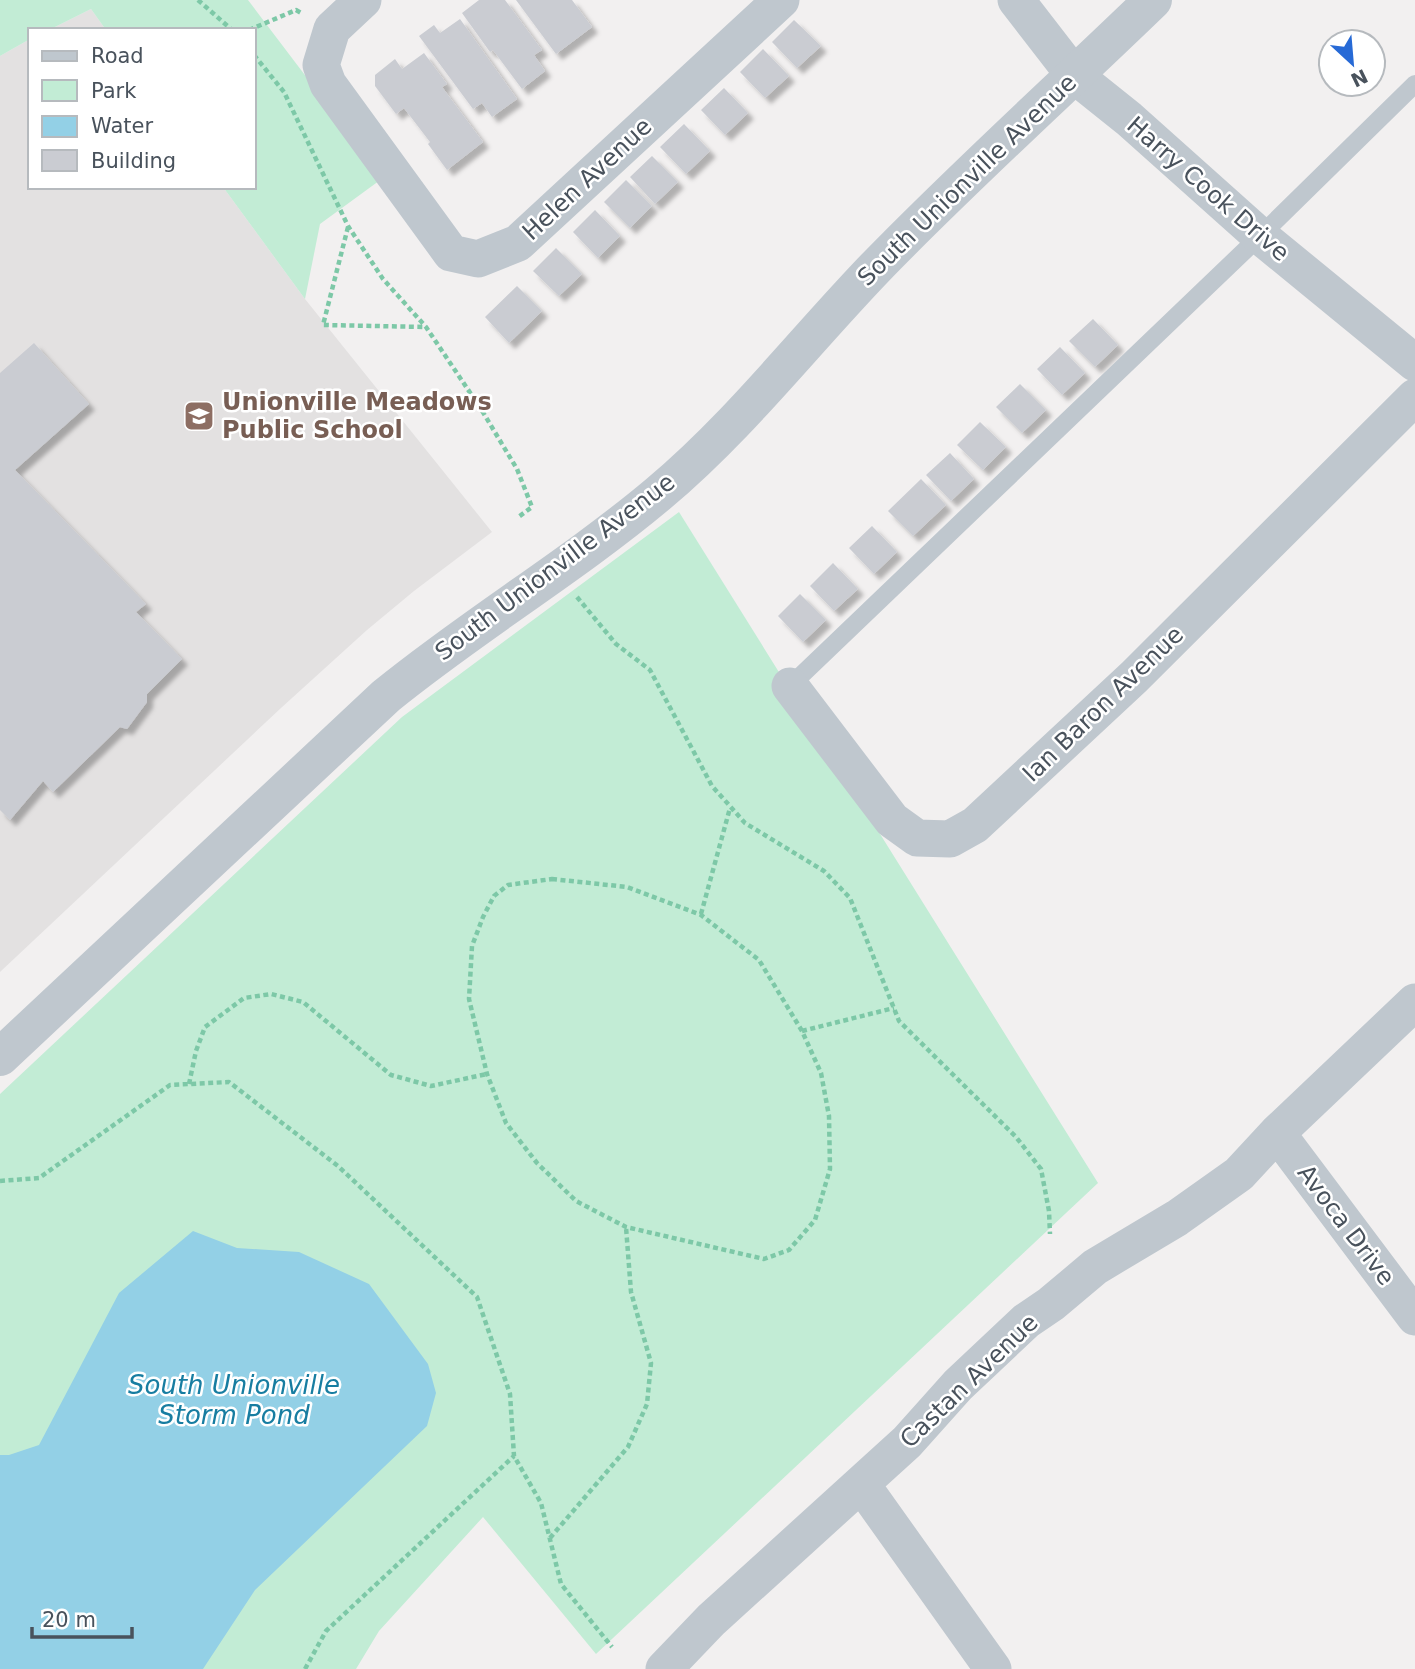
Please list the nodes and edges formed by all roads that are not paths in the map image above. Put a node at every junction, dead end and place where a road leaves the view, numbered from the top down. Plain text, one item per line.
1 (363, 0) edge
2 (781, 0) edge
3 (1016, 0) edge
4 (1153, 0) edge
5 (1074, 75) junction
6 (1415, 84) edge
7 (1260, 236) junction
8 (1415, 363) edge
9 (1415, 397) edge
10 (790, 686) joint
11 (1415, 1002) edge
12 (0, 1057) edge
13 (1277, 1133) junction
14 (1415, 1317) edge
15 (862, 1485) junction
16 (664, 1669) edge
17 (993, 1669) edge

1 - 2 street, Helen Avenue
3 - 5 street, Harry Cook Drive
4 - 5 street, South Unionville Avenue
5 - 7 street, Harry Cook Drive
5 - 12 street, South Unionville Avenue
6 - 7 lane
7 - 8 street, Harry Cook Drive
7 - 10 lane
9 - 10 street, Ian Baron Avenue
11 - 13 street, Castan Avenue
13 - 14 street, Avoca Drive
13 - 15 street, Castan Avenue
15 - 16 street, Castan Avenue
15 - 17 street

